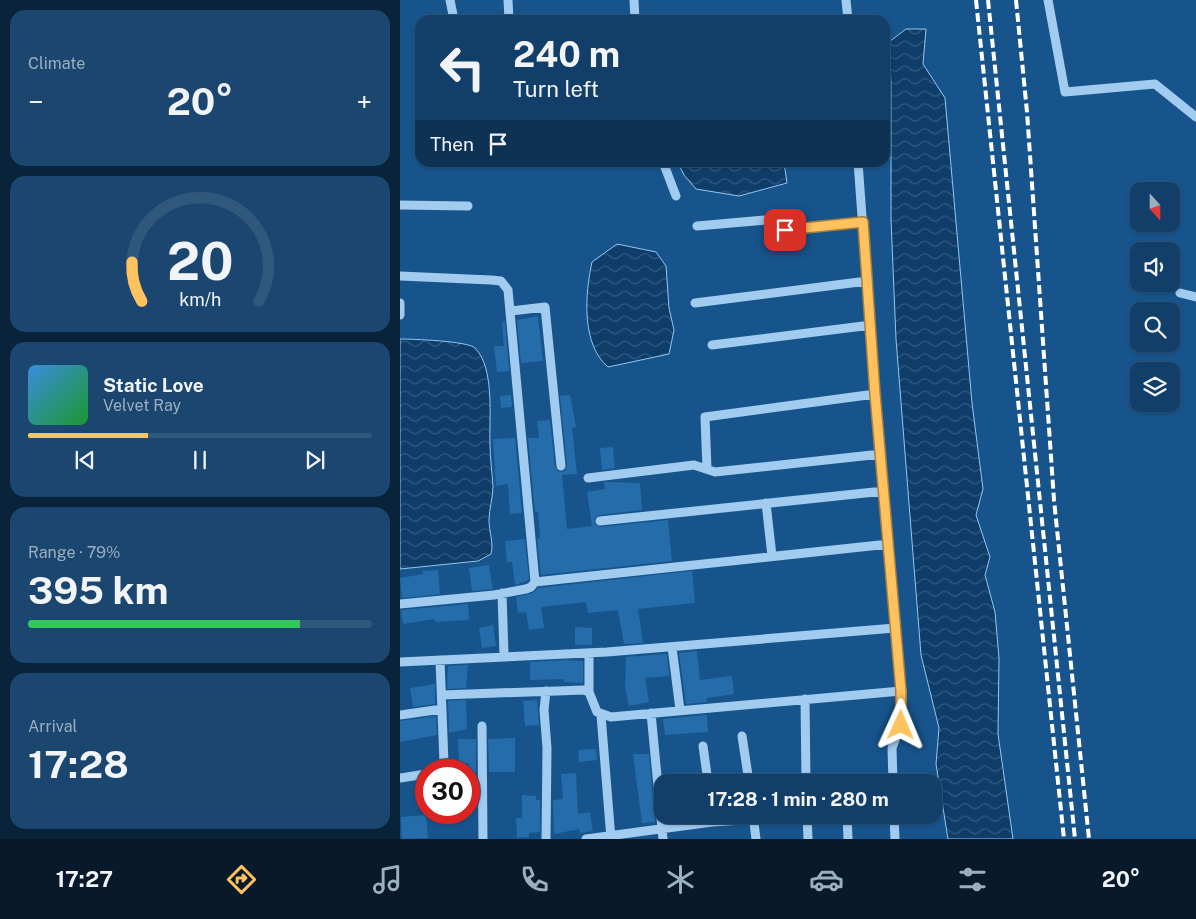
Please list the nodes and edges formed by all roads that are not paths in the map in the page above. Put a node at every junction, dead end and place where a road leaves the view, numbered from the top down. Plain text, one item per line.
1 (450, 0) edge
2 (508, 0) edge
3 (634, 0) edge
4 (846, 0) edge
5 (1048, 0) edge
6 (453, 15) edge
7 (509, 15) edge
8 (635, 15) edge
9 (848, 15) edge
10 (1196, 117) edge
11 (665, 167) edge
12 (858, 167) edge
13 (676, 196) dead end
14 (400, 205) edge
15 (468, 206) dead end
16 (863, 222) junction
17 (697, 226) dead end
18 (400, 276) edge
19 (867, 281) junction
20 (1180, 293) dead end
21 (1196, 297) edge
22 (400, 303) edge
23 (695, 303) dead end
24 (511, 311) junction
25 (400, 315) edge
26 (871, 325) junction
27 (712, 345) dead end
28 (875, 394) junction
29 (881, 454) junction
30 (561, 466) dead end
31 (707, 469) junction
32 (588, 478) dead end
33 (884, 491) junction
34 (766, 503) junction
35 (600, 521) dead end
36 (889, 544) junction
37 (772, 556) junction
38 (535, 582) junction
39 (502, 594) junction
40 (400, 604) edge
41 (895, 628) junction
42 (672, 647) junction
43 (589, 653) junction
44 (504, 655) junction
45 (440, 660) junction
46 (400, 662) edge
47 (546, 691) junction
48 (901, 691) junction
49 (589, 692) junction
50 (442, 695) junction
51 (805, 699) junction
52 (442, 709) junction
53 (680, 710) junction
54 (651, 713) junction
55 (400, 715) edge
56 (601, 716) junction
57 (482, 726) dead end
58 (742, 736) dead end
59 (704, 746) dead end
60 (444, 759) edge
61 (707, 774) edge
62 (748, 774) edge
63 (806, 774) edge
64 (893, 774) edge
65 (415, 776) edge
66 (400, 778) edge
67 (687, 824) edge
68 (754, 824) edge
69 (808, 824) edge
70 (847, 824) edge
71 (894, 824) edge
72 (662, 829) junction
73 (611, 837) edge
74 (483, 839) edge
75 (546, 839) edge
76 (586, 839) edge
77 (663, 839) edge
78 (756, 839) edge
79 (808, 839) edge
80 (848, 839) edge
81 (895, 839) edge

1 - 6 street
2 - 7 street
3 - 8 street
4 - 9 street
5 - 10 street
11 - 13 street
12 - 16 street
14 - 15 street
16 - 17 street
16 - 19 street
18 - 24 street
19 - 23 street
19 - 26 street
20 - 21 street
22 - 25 street
24 - 30 street
24 - 38 street
26 - 27 street
26 - 28 street
28 - 29 street
28 - 31 street
29 - 31 street
29 - 33 street
31 - 32 street
33 - 34 street
33 - 36 street
34 - 35 street
34 - 37 street
36 - 37 street
36 - 41 street
37 - 38 street
38 - 39 street
39 - 40 street
39 - 44 street
41 - 42 street
41 - 48 street
42 - 43 street
42 - 53 street
43 - 44 street
43 - 49 street
44 - 45 street
45 - 46 street
45 - 50 street
47 - 49 street
47 - 50 street
47 - 75 street
48 - 51 street
48 - 64 street
49 - 56 street
50 - 52 street
51 - 53 street
51 - 63 street
52 - 55 street
52 - 60 street
53 - 54 street
54 - 56 street
54 - 72 street
56 - 73 street
57 - 74 street
58 - 62 street
59 - 61 street
65 - 66 street
67 - 72 street
68 - 78 street
69 - 79 street
70 - 80 street
71 - 81 street
72 - 73 street
72 - 77 street
73 - 76 street

